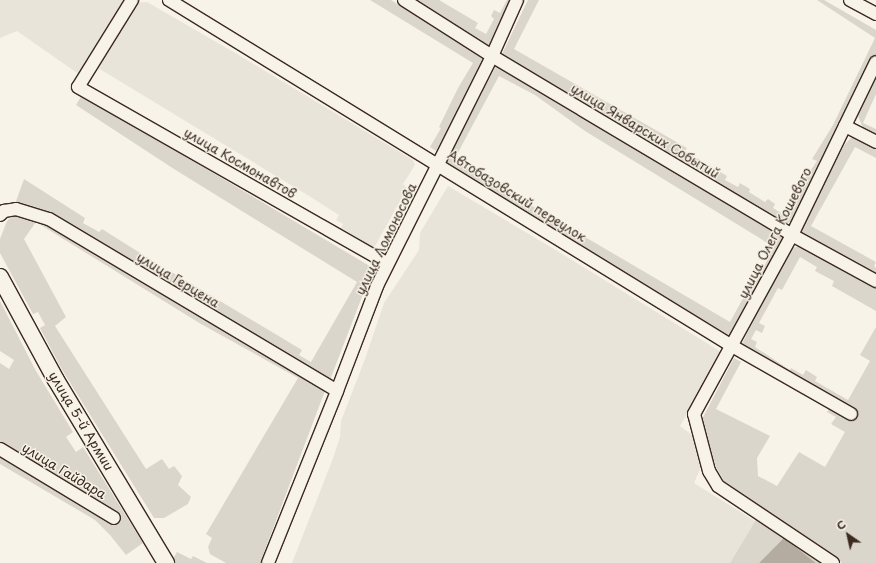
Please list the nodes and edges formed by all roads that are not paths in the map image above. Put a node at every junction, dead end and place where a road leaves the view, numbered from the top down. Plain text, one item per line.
1 (132, 0) edge
2 (169, 0) edge
3 (404, 0) edge
4 (517, 0) edge
5 (850, 0) edge
6 (876, 14) edge
7 (492, 56) junction
8 (876, 62) edge
9 (845, 126) junction
10 (876, 142) edge
11 (438, 164) junction
12 (0, 215) edge
13 (792, 235) junction
14 (387, 263) junction
15 (0, 276) edge
16 (876, 281) edge
17 (732, 346) junction
18 (337, 392) junction
19 (851, 414) dead end
20 (0, 449) edge
21 (114, 518) dead end
22 (166, 563) edge
23 (268, 563) edge
24 (833, 563) edge

1 - 14 street, улица Космонавтов
2 - 11 street, Автобазовский переулок
3 - 7 street, улица Январских Событий
4 - 7 street, улица Ломоносова
5 - 6 street
7 - 11 street, улица Ломоносова
7 - 13 street, улица Январских Событий
8 - 9 street, улица Олега Кошевого
9 - 10 street
9 - 13 street, улица Олега Кошевого
11 - 14 street, улица Ломоносова
11 - 17 street, Автобазовский переулок
12 - 18 street, улица Герцена
13 - 16 street, улица Январских Событий
13 - 17 street, улица Олега Кошевого
14 - 18 street, улица Ломоносова
15 - 22 street, улица 5-й Армии
17 - 19 street, Автобазовский переулок
17 - 24 street, улица Олега Кошевого
18 - 23 street, улица Ломоносова
20 - 21 street, улица Гайдара

